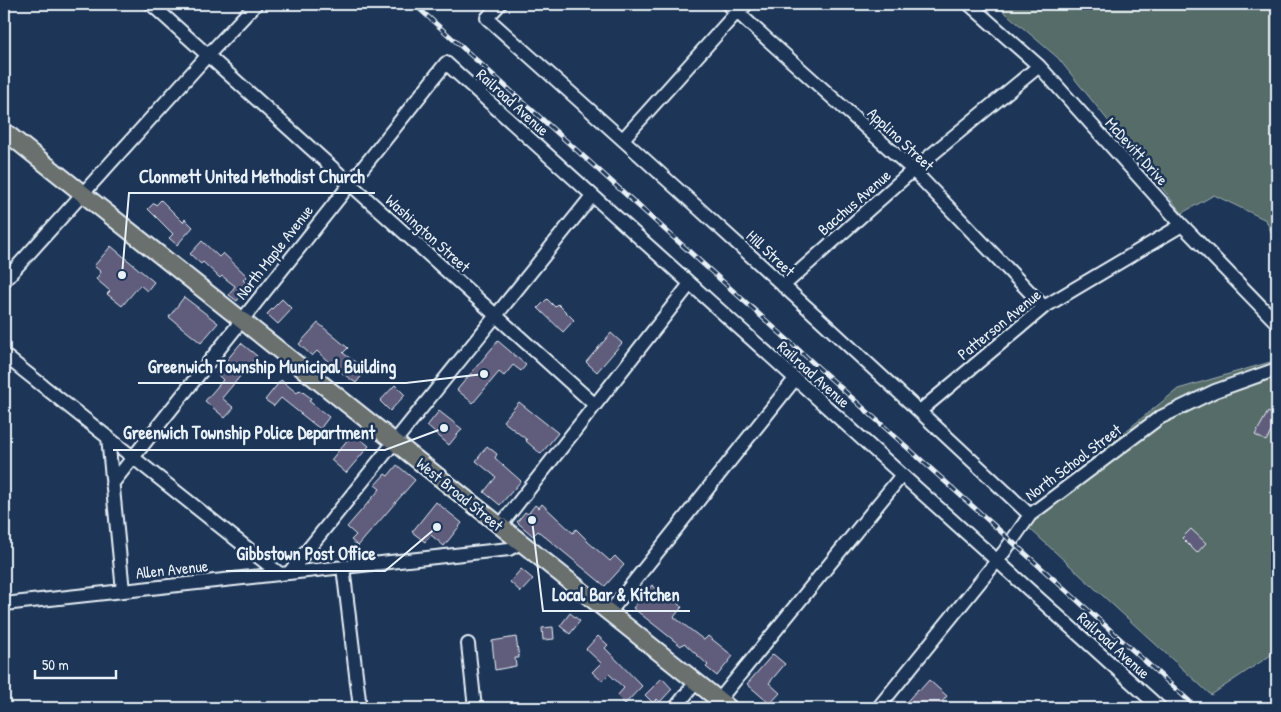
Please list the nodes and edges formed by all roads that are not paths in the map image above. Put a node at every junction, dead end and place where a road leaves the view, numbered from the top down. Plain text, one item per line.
1 (151, 4) edge
2 (256, 4) edge
3 (500, 4) edge
4 (747, 4) edge
5 (969, 4) edge
6 (732, 8) edge
7 (208, 55) junction
8 (446, 63) joint
9 (1039, 66) junction
10 (4, 131) edge
11 (623, 139) junction
12 (913, 170) junction
13 (349, 183) junction
14 (82, 193) junction
15 (592, 196) junction
16 (1182, 225) junction
17 (4, 281) edge
18 (690, 284) junction
19 (783, 286) junction
20 (1044, 307) junction
21 (496, 316) junction
22 (241, 320) junction
23 (1277, 323) edge
24 (4, 355) edge
25 (1277, 369) edge
26 (795, 379) junction
27 (595, 405) junction
28 (920, 411) junction
29 (108, 437) junction
30 (394, 442) junction
31 (133, 457) junction
32 (902, 475) junction
33 (112, 484) junction
34 (1030, 514) junction
35 (500, 526) junction
36 (521, 542) junction
37 (996, 561) junction
38 (343, 567) junction
39 (285, 573) junction
40 (122, 591) junction
41 (4, 604) edge
42 (609, 613) junction
43 (468, 644) dead end
44 (696, 682) junction
45 (724, 704) edge
46 (360, 708) edge
47 (475, 708) edge
48 (675, 708) edge
49 (878, 708) edge
50 (1160, 708) edge

1 - 7 street, Washington Street
2 - 7 street
3 - 11 street, Hill Street
4 - 6 street
5 - 9 street, McDevitt Drive
6 - 11 street
6 - 12 street, Applino Street
7 - 13 street, Washington Street
7 - 14 street
8 - 13 street, North Maple Avenue
8 - 15 street, Railroad Avenue
9 - 12 street, Bacchus Avenue
9 - 16 street, McDevitt Drive
10 - 14 main road, West Broad Street
11 - 19 street, Hill Street
12 - 19 street, Bacchus Avenue
12 - 20 street, Applino Street
13 - 21 street, Washington Street
13 - 22 street, North Maple Avenue
14 - 17 street
14 - 22 main road, West Broad Street
15 - 18 street, Railroad Avenue
15 - 21 street
16 - 20 street, Patterson Avenue
16 - 23 street, McDevitt Drive
18 - 26 street, Railroad Avenue
18 - 27 street
19 - 28 street, Hill Street
20 - 28 street, Patterson Avenue
21 - 27 street, Washington Street
21 - 30 street
22 - 30 main road, West Broad Street
22 - 31 street, North Maple Avenue
24 - 29 street
25 - 34 street, North School Street
26 - 32 street, Railroad Avenue
26 - 42 street
27 - 35 street
28 - 34 street, Hill Street
29 - 31 street
29 - 33 street
30 - 35 main road, West Broad Street
30 - 39 street
31 - 33 street, North Maple Avenue
31 - 39 street
32 - 37 street, Railroad Avenue
32 - 45 street
33 - 40 street
34 - 37 street, North School Street
35 - 36 main road, West Broad Street
36 - 38 street, Allen Avenue
36 - 42 main road, West Broad Street
37 - 49 street, North School Street
37 - 50 street, Railroad Avenue
38 - 39 street, Allen Avenue
38 - 46 street
39 - 40 street, Allen Avenue
40 - 41 street, Allen Avenue
42 - 44 main road, West Broad Street
43 - 47 street
44 - 45 main road, West Broad Street
44 - 48 street

